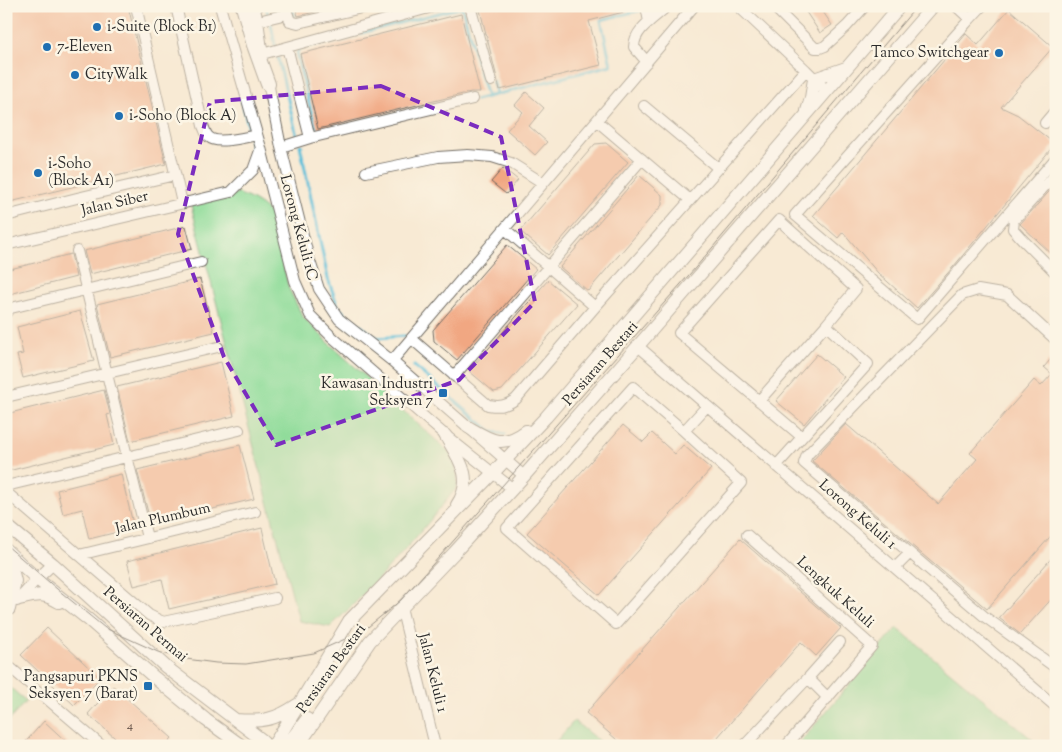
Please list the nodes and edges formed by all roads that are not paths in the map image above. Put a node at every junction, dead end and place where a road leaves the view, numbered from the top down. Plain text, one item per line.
1 (136, 6) edge
2 (176, 6) edge
3 (220, 6) edge
4 (243, 6) edge
5 (254, 6) edge
6 (370, 6) edge
7 (436, 6) edge
8 (470, 6) edge
9 (646, 6) edge
10 (663, 6) edge
11 (694, 6) edge
12 (738, 6) edge
13 (773, 6) edge
14 (865, 6) edge
15 (900, 6) edge
16 (933, 6) edge
17 (956, 6) edge
18 (982, 6) edge
19 (1052, 6) edge
20 (1056, 9) edge
21 (286, 10) edge
22 (970, 18) junction
23 (258, 22) junction
24 (649, 22) junction
25 (287, 47) junction
26 (262, 54) junction
27 (647, 62) junction
28 (846, 68) junction
29 (810, 74) junction
30 (491, 81) dead end
31 (268, 84) junction
32 (827, 91) junction
33 (473, 99) dead end
34 (644, 106) dead end
35 (1056, 110) edge
36 (804, 118) junction
37 (597, 121) junction
38 (1045, 123) dead end
39 (257, 135) junction
40 (310, 138) junction
41 (281, 147) junction
42 (261, 148) junction
43 (1056, 158) edge
44 (642, 159) junction
45 (718, 168) junction
46 (366, 172) dead end
47 (175, 175) junction
48 (1055, 178) edge
49 (544, 184) junction
50 (690, 200) junction
51 (182, 204) junction
52 (6, 216) edge
53 (505, 229) junction
54 (6, 245) edge
55 (77, 251) dead end
56 (201, 262) dead end
57 (548, 267) junction
58 (1056, 272) edge
59 (86, 289) junction
60 (595, 307) junction
61 (6, 312) edge
62 (826, 325) junction
63 (412, 339) junction
64 (1056, 340) edge
65 (638, 346) junction
66 (218, 347) dead end
67 (392, 361) junction
68 (106, 373) junction
69 (454, 376) junction
70 (6, 397) edge
71 (759, 401) junction
72 (707, 406) junction
73 (546, 417) junction
74 (468, 426) junction
75 (239, 430) dead end
76 (684, 431) junction
77 (445, 435) junction
78 (802, 437) junction
79 (127, 457) junction
80 (505, 460) junction
81 (776, 466) junction
82 (493, 473) junction
83 (524, 476) junction
84 (6, 486) edge
85 (513, 488) junction
86 (6, 492) edge
87 (256, 512) dead end
88 (6, 525) edge
89 (442, 525) junction
90 (747, 535) dead end
91 (147, 538) junction
92 (6, 550) edge
93 (910, 553) junction
94 (78, 555) junction
95 (52, 564) junction
96 (895, 568) junction
97 (37, 579) junction
98 (276, 598) dead end
99 (19, 599) junction
100 (401, 607) junction
101 (8, 611) edge
102 (89, 620) junction
103 (840, 642) dead end
104 (1056, 668) edge
105 (12, 669) dead end
106 (808, 678) junction
107 (332, 695) junction
108 (828, 698) junction
109 (300, 703) junction
110 (1056, 707) edge
111 (206, 720) junction
112 (236, 720) junction
113 (102, 746) edge
114 (227, 746) edge
115 (242, 746) edge
116 (264, 746) edge
117 (273, 746) edge
118 (286, 746) edge
119 (298, 746) edge
120 (434, 746) edge
121 (744, 746) edge
122 (786, 746) edge

1 - 47 street
2 - 39 street
3 - 39 street, Lorong Keluli 1C
4 - 31 highway
5 - 23 street, Lorong Keluli 1C
6 - 21 street
7 - 25 street
8 - 30 street
9 - 24 street
10 - 24 street
11 - 27 street
12 - 29 street
13 - 14 street
15 - 28 main road, Persiaran Bestari
16 - 65 main road, Persiaran Bestari
17 - 22 street
18 - 22 street
19 - 20 street
21 - 23 street
22 - 43 street
23 - 26 street, Lorong Keluli 1C
24 - 27 street
25 - 26 street
25 - 40 street
26 - 31 street, Lorong Keluli 1C
27 - 37 street
28 - 29 main road
28 - 32 main road, Persiaran Bestari
29 - 32 street
29 - 36 main road
29 - 45 street
31 - 41 street, Lorong Keluli 1C
32 - 36 main road, Persiaran Bestari
33 - 40 street
34 - 45 street
35 - 38 street
36 - 73 main road, Persiaran Bestari
37 - 44 street
37 - 49 street
39 - 42 street, Lorong Keluli 1C
40 - 41 street
41 - 67 street, Lorong Keluli 1C
42 - 51 street, Jalan Siber
42 - 77 street, Lorong Keluli 1C
44 - 50 street
44 - 57 street
45 - 50 street
46 - 49 street
47 - 51 street
47 - 52 street
48 - 58 street
49 - 53 street
50 - 60 street
51 - 54 street, Jalan Siber
53 - 57 street
53 - 63 street
55 - 59 street
56 - 59 street
57 - 60 street
57 - 69 street
59 - 61 street
59 - 68 street
60 - 69 street
62 - 71 street
62 - 71 street
62 - 78 street
63 - 67 street
63 - 69 street
64 - 93 street
65 - 72 street, Lorong Keluli 1
65 - 83 main road, Persiaran Bestari
66 - 68 street
67 - 74 street, Lorong Keluli 1C
68 - 70 street
68 - 79 street
71 - 78 street
72 - 76 street
72 - 81 street, Lorong Keluli 1
73 - 74 main road
73 - 80 main road, Persiaran Bestari
74 - 80 street, Lorong Keluli 1C
75 - 79 street
76 - 76 street
77 - 82 street, Lorong Keluli 1C
77 - 89 main road
78 - 81 street
79 - 84 street
79 - 91 street
80 - 82 main road, Persiaran Bestari
80 - 83 street, Lorong Keluli 1C
81 - 96 street, Lorong Keluli 1
82 - 85 street, Lorong Keluli 1C
82 - 89 main road, Persiaran Bestari
83 - 85 main road, Persiaran Bestari
85 - 100 main road, Persiaran Bestari
86 - 94 street
87 - 91 street, Jalan Plumbum
88 - 95 main road, Persiaran Permai
89 - 109 main road, Persiaran Bestari
90 - 108 street, Lengkuk Keluli
91 - 94 street, Jalan Plumbum
92 - 97 main road
92 - 101 main road
93 - 96 street
93 - 104 street
94 - 98 street
95 - 97 street
95 - 112 main road, Persiaran Permai
96 - 110 street, Lorong Keluli 1
97 - 99 street
97 - 102 main road
99 - 101 street
99 - 102 main road
100 - 107 main road, Persiaran Bestari
100 - 120 street, Jalan Keluli 1
102 - 111 main road
103 - 106 street
105 - 113 street
106 - 108 street
106 - 121 street
107 - 118 main road
107 - 119 main road, Persiaran Bestari
108 - 122 street, Lengkuk Keluli
109 - 112 main road
109 - 117 main road, Persiaran Bestari
111 - 114 main road
111 - 115 main road
112 - 116 main road, Persiaran Permai

